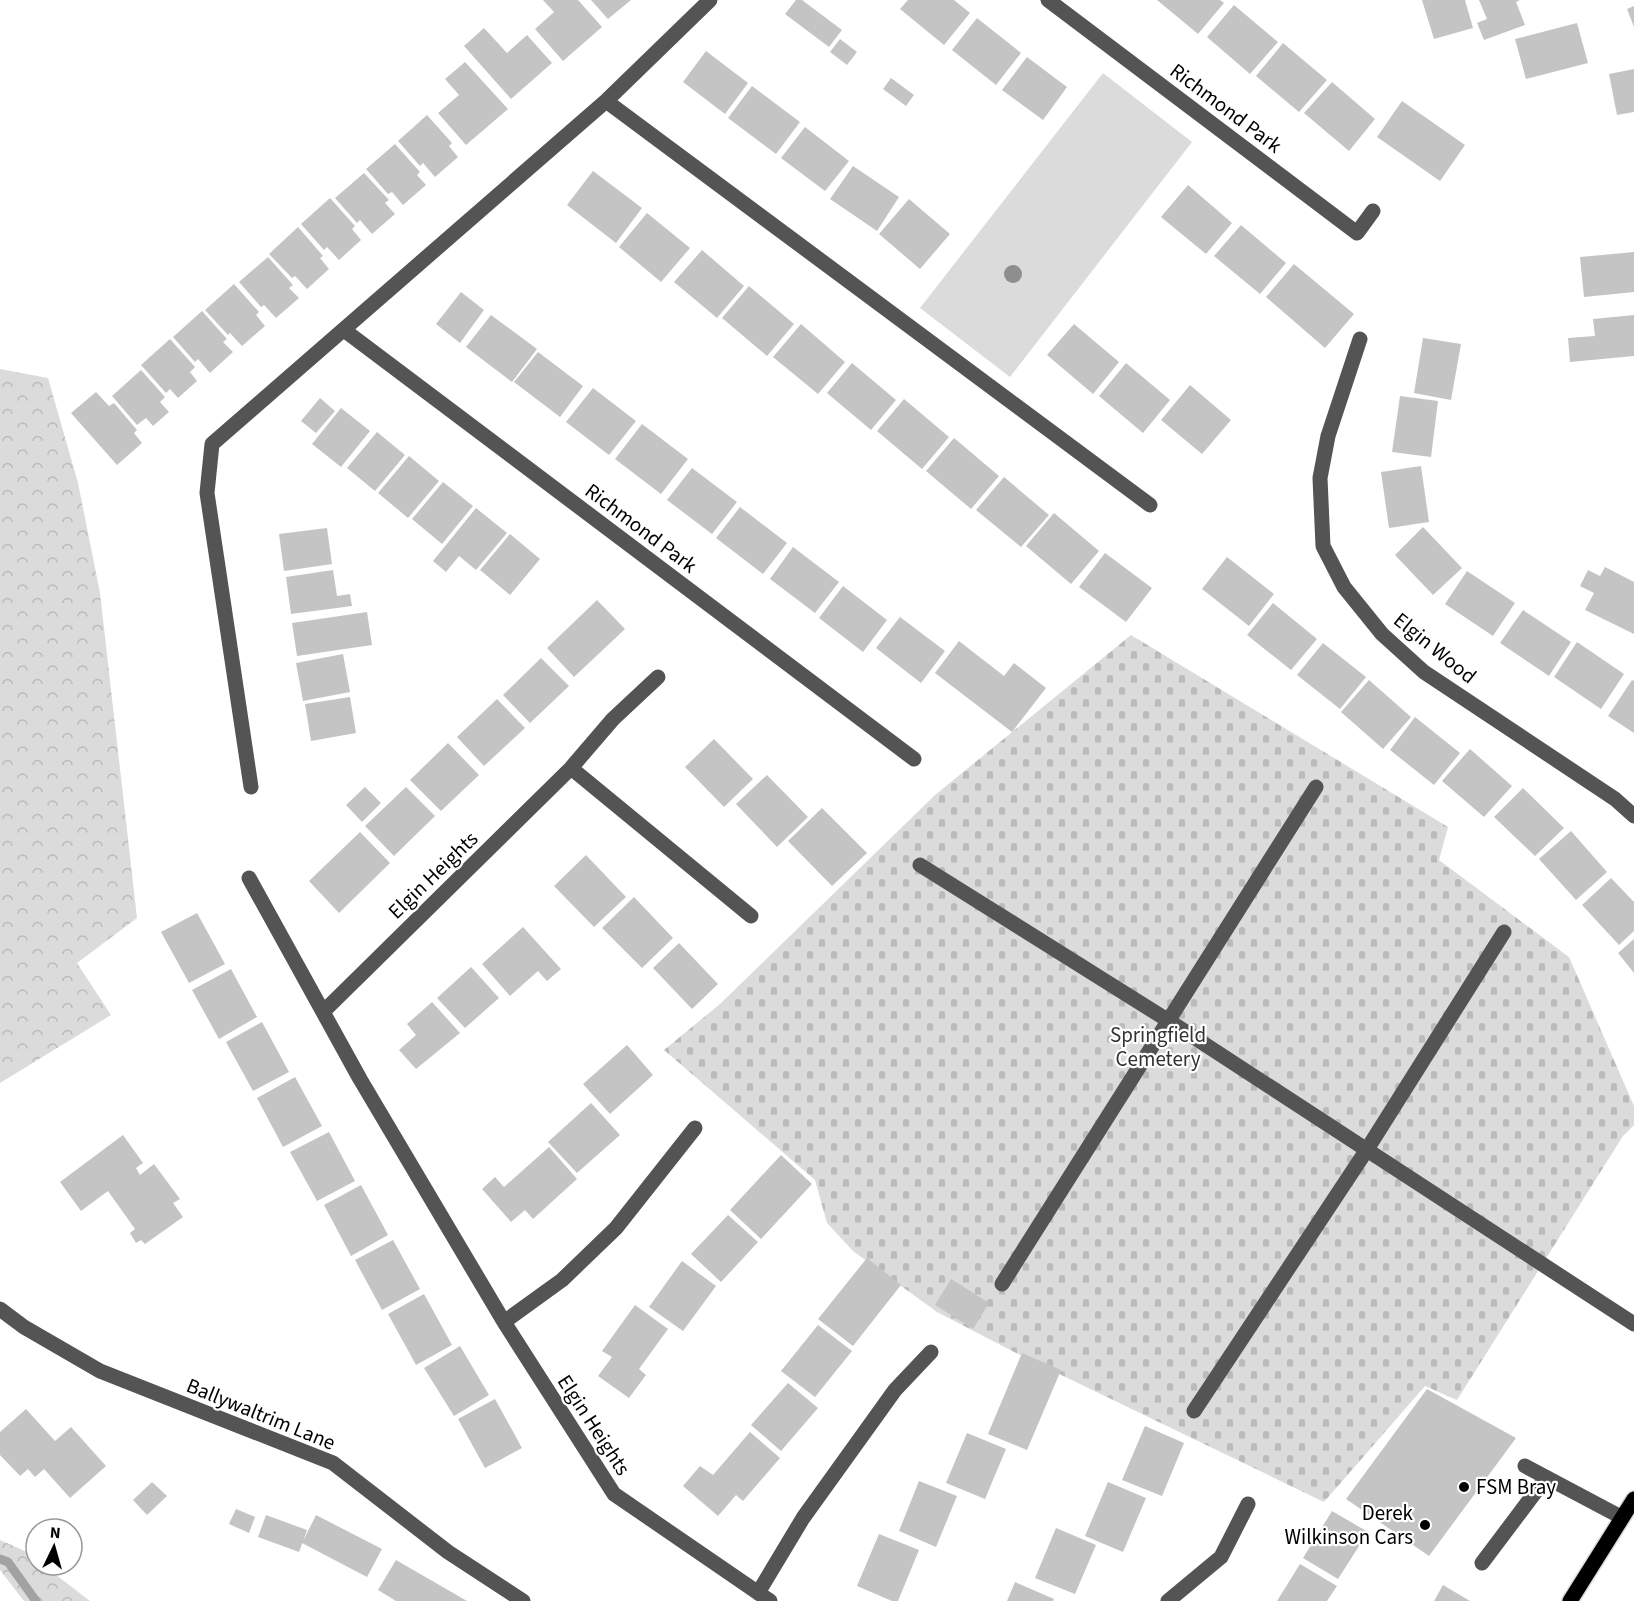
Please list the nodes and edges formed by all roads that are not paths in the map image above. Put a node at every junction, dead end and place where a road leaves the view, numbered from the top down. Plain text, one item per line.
1 (710, 0) edge
2 (1048, 0) edge
3 (606, 102) junction
4 (1374, 211) dead end
5 (344, 330) junction
6 (1360, 339) dead end
7 (1150, 505) dead end
8 (658, 676) dead end
9 (914, 759) dead end
10 (571, 768) junction
11 (251, 787) dead end
12 (1316, 787) dead end
13 (1634, 816) edge
14 (920, 865) dead end
15 (249, 878) dead end
16 (752, 916) dead end
17 (1504, 932) dead end
18 (324, 1011) junction
19 (1169, 1021) junction
20 (695, 1128) dead end
21 (1366, 1151) junction
22 (1002, 1284) dead end
23 (0, 1309) edge
24 (504, 1322) junction
25 (1634, 1324) edge
26 (931, 1352) dead end
27 (1194, 1411) dead end
28 (1525, 1466) dead end
29 (1546, 1478) junction
30 (1634, 1488) edge
31 (1632, 1501) edge
32 (1248, 1504) dead end
33 (1621, 1517) junction
34 (1482, 1563) dead end
35 (764, 1597) edge
36 (523, 1601) edge
37 (1168, 1601) edge
38 (1570, 1601) edge

1 - 3 street
2 - 4 street, Richmond Park
3 - 5 street
3 - 7 street
5 - 9 street, Richmond Park
5 - 11 street
6 - 13 street, Elgin Wood
8 - 10 street, Elgin Heights
10 - 16 street
10 - 18 street, Elgin Heights
12 - 19 street
14 - 19 street
15 - 18 street, Elgin Heights
17 - 21 street
18 - 24 street, Elgin Heights
19 - 21 street
19 - 22 street
20 - 24 street
21 - 25 street
21 - 27 street
23 - 36 street, Ballywaltrim Lane
24 - 35 street, Elgin Heights
26 - 35 street, Elgin Heights
28 - 29 street
29 - 33 street
29 - 34 street
30 - 31 main road
31 - 33 main road
32 - 37 street
33 - 38 main road

